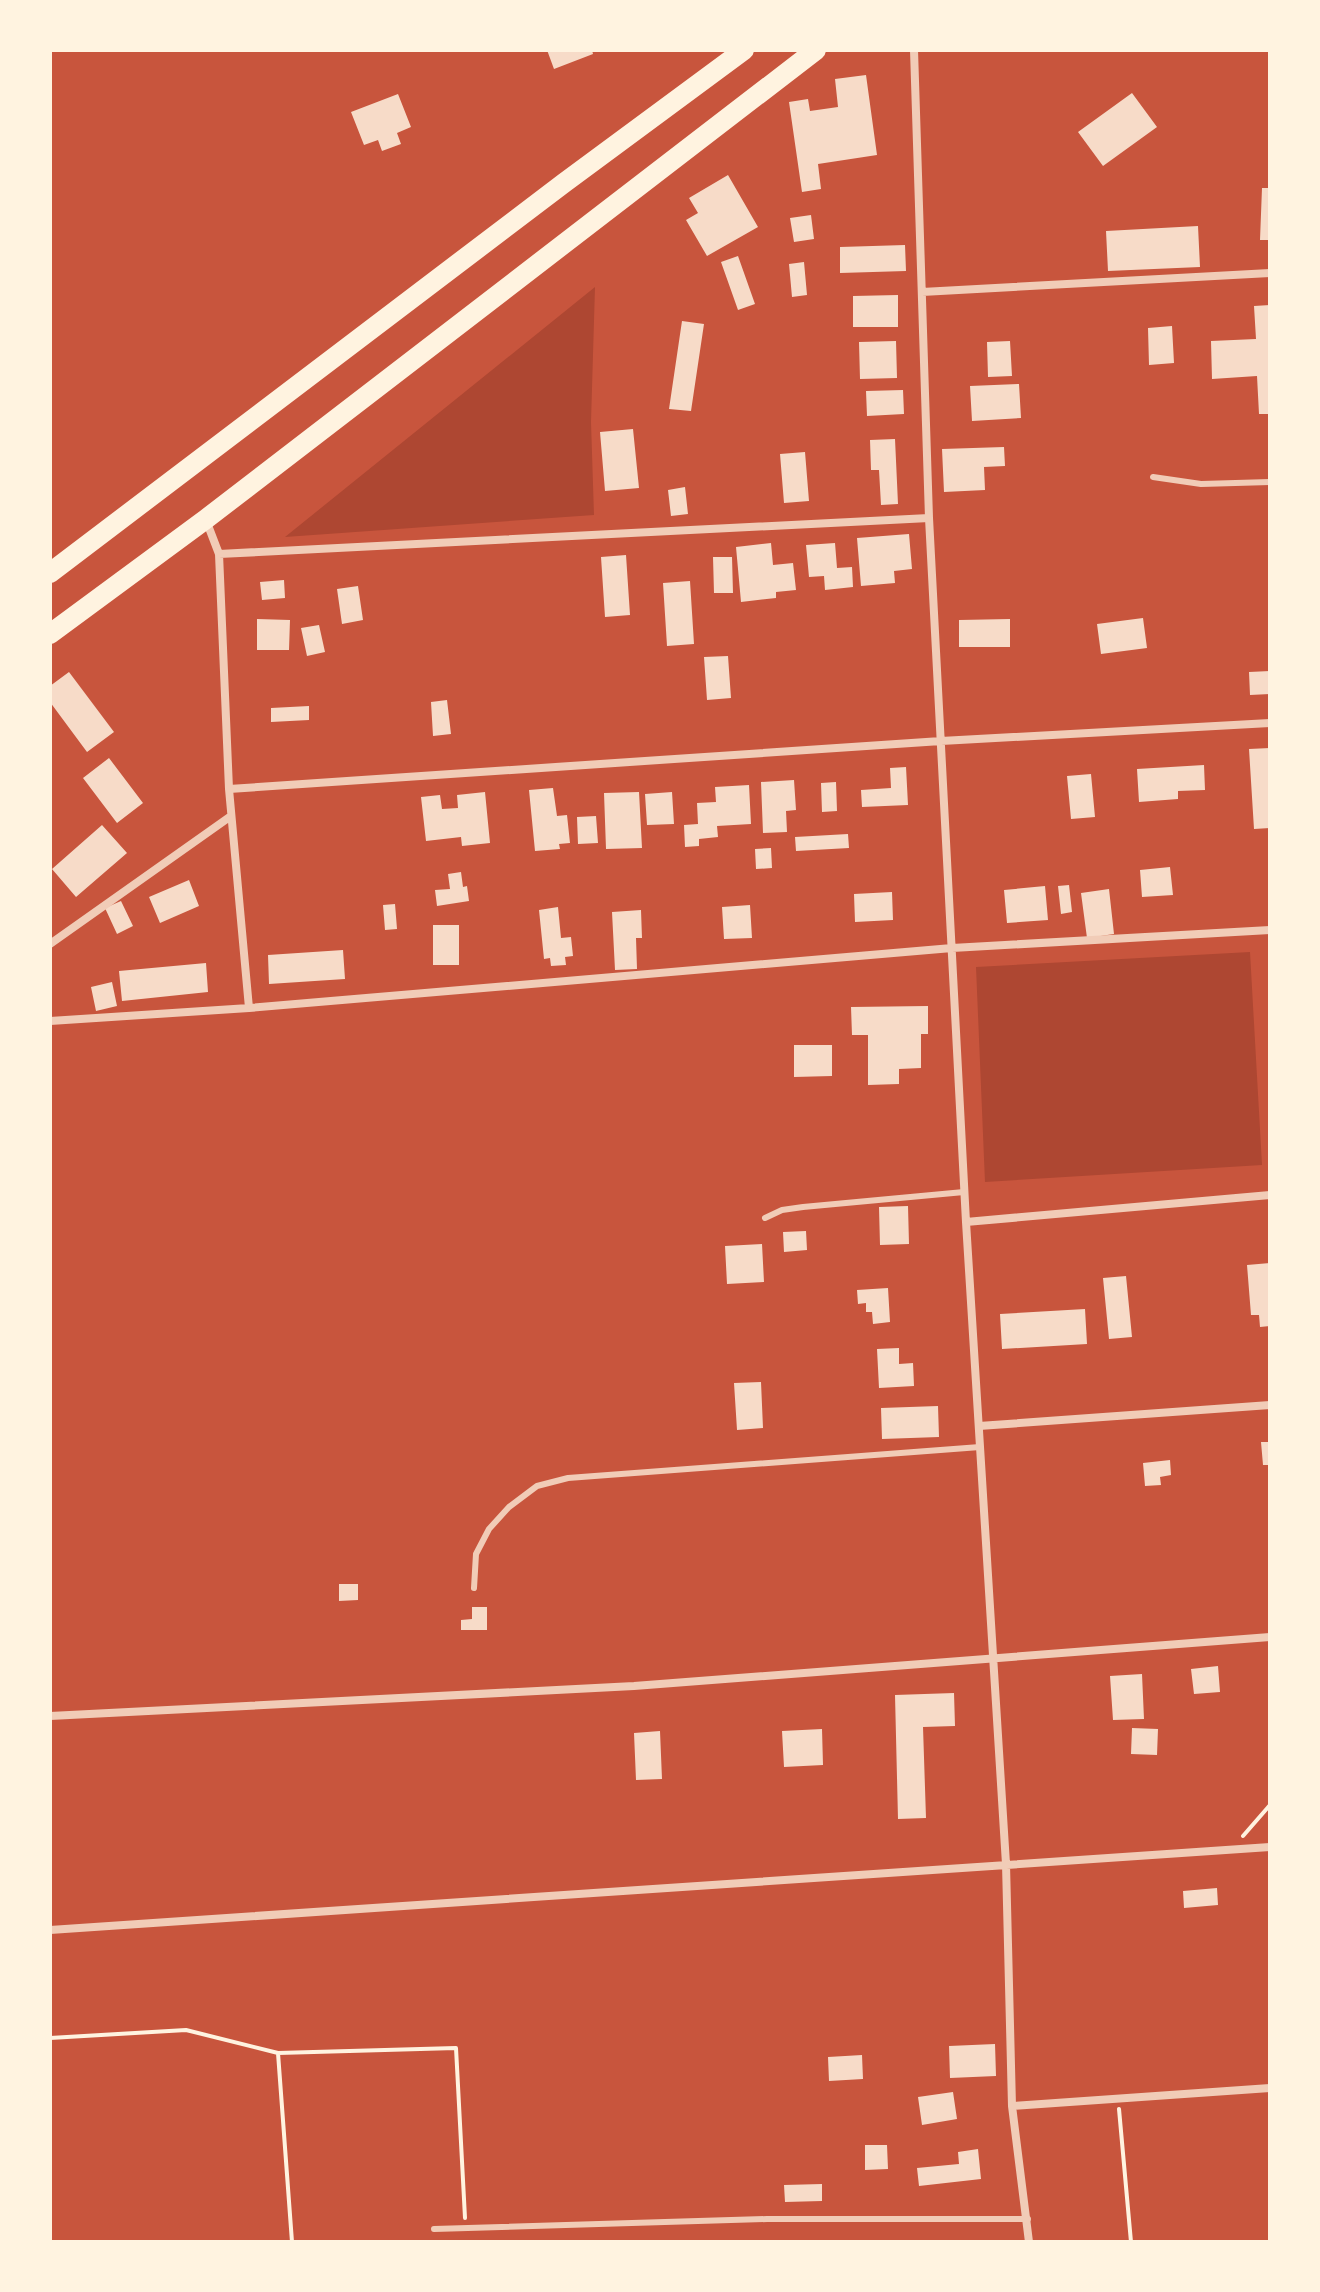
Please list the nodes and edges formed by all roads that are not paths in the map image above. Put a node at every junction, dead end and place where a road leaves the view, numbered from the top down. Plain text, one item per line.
1 (744, 50) edge
2 (816, 50) edge
3 (914, 50) edge
4 (1270, 273) edge
5 (922, 292) junction
6 (1153, 477) dead end
7 (1270, 482) edge
8 (929, 518) junction
9 (206, 519) junction
10 (219, 554) junction
11 (50, 573) edge
12 (50, 634) edge
13 (1270, 723) edge
14 (941, 741) junction
15 (229, 789) junction
16 (231, 816) junction
17 (1270, 930) edge
18 (50, 944) edge
19 (952, 948) junction
20 (249, 1008) junction
21 (50, 1021) edge
22 (964, 1192) junction
23 (1270, 1195) edge
24 (765, 1218) dead end
25 (966, 1222) junction
26 (1270, 1405) edge
27 (979, 1426) junction
28 (980, 1447) junction
29 (474, 1588) dead end
30 (1270, 1637) edge
31 (993, 1657) junction
32 (50, 1716) edge
33 (1270, 1847) edge
34 (1006, 1864) junction
35 (50, 1930) edge
36 (1270, 2088) edge
37 (1012, 2106) junction
38 (1028, 2219) junction
39 (434, 2229) dead end
40 (1029, 2242) edge

1 - 11 highway
2 - 9 highway
3 - 5 street
4 - 5 street
5 - 8 street
6 - 7 lane
8 - 10 street
8 - 14 street
9 - 10 street
9 - 12 highway
10 - 15 street
13 - 14 street
14 - 15 street
14 - 19 street
15 - 16 street
16 - 18 street
16 - 20 street
17 - 19 street
19 - 20 street
19 - 22 street
20 - 21 street
22 - 24 lane
22 - 25 street
23 - 25 street
25 - 27 street
26 - 27 street
27 - 28 street
28 - 29 lane
28 - 31 street
30 - 31 street
31 - 32 street
31 - 34 street
33 - 34 street
34 - 35 street
34 - 37 street
36 - 37 street
37 - 38 street
38 - 39 lane
38 - 40 street

